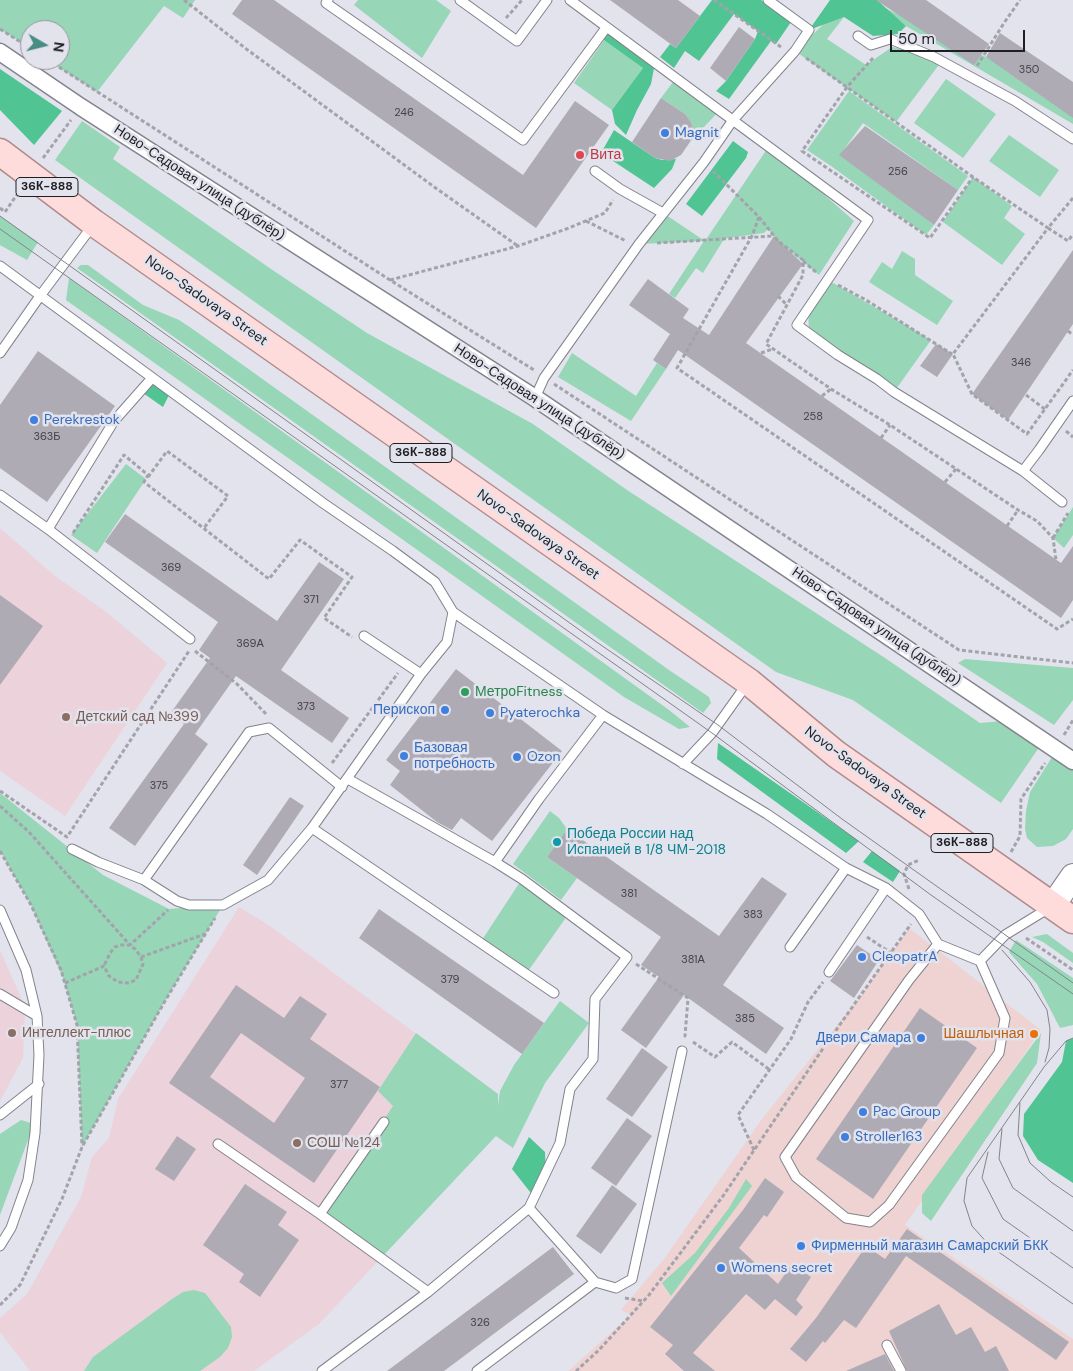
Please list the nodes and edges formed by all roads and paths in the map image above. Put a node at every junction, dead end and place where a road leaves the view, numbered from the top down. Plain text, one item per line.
1 (184, 0) edge
2 (328, 0) edge
3 (460, 0) edge
4 (522, 0) edge
5 (546, 0) edge
6 (570, 0) edge
7 (714, 0) edge
8 (768, 0) edge
9 (1020, 0) edge
10 (504, 20) dead end
11 (606, 28) junction
12 (0, 29) edge
13 (858, 36) dead end
14 (20, 42) edge
15 (0, 52) edge
16 (793, 53) junction
17 (975, 68) dead end
18 (847, 87) junction
19 (97, 92) dead end
20 (81, 107) junction
21 (733, 120) junction
22 (1073, 139) edge
23 (0, 152) edge
24 (595, 172) dead end
25 (31, 174) junction
26 (973, 177) junction
27 (620, 189) junction
28 (1073, 198) edge
29 (0, 208) edge
30 (663, 213) junction
31 (759, 217) dead end
32 (586, 221) junction
33 (94, 223) junction
34 (1048, 228) junction
35 (1073, 234) edge
36 (752, 236) junction
37 (774, 236) dead end
38 (639, 244) junction
39 (518, 246) junction
40 (803, 260) dead end
41 (0, 266) edge
42 (390, 280) dead end
43 (828, 280) junction
44 (40, 296) junction
45 (778, 296) dead end
46 (787, 305) dead end
47 (1068, 331) dead end
48 (1073, 335) edge
49 (774, 349) dead end
50 (0, 353) edge
51 (761, 353) dead end
52 (953, 354) junction
53 (1073, 370) edge
54 (152, 378) junction
55 (831, 389) dead end
56 (1026, 395) dead end
57 (822, 396) dead end
58 (535, 398) junction
59 (1073, 401) edge
60 (1045, 410) junction
61 (890, 425) dead end
62 (882, 438) dead end
63 (956, 469) dead end
64 (1023, 471) junction
65 (144, 482) junction
66 (945, 482) dead end
67 (0, 495) edge
68 (1062, 502) dead end
69 (1073, 506) edge
70 (1018, 510) dead end
71 (1007, 526) dead end
72 (204, 528) junction
73 (48, 529) junction
74 (66, 543) junction
75 (1056, 560) dead end
76 (453, 612) junction
77 (1073, 619) edge
78 (364, 636) dead end
79 (354, 639) dead end
80 (191, 643) joint
81 (400, 670) dead end
82 (421, 674) junction
83 (748, 682) junction
84 (603, 715) junction
85 (1073, 720) edge
86 (1055, 748) junction
87 (1073, 761) edge
88 (331, 764) dead end
89 (683, 764) junction
90 (348, 778) junction
91 (342, 787) junction
92 (0, 791) edge
93 (0, 806) edge
94 (312, 828) junction
95 (72, 849) dead end
96 (0, 851) edge
97 (495, 862) junction
98 (846, 868) junction
99 (1001, 871) junction
100 (1073, 876) edge
101 (144, 880) junction
102 (886, 888) junction
103 (178, 901) junction
104 (223, 905) junction
105 (0, 910) edge
106 (1063, 912) edge
107 (913, 922) dead end
108 (861, 933) dead end
109 (205, 934) junction
110 (1034, 943) dead end
111 (938, 944) junction
112 (130, 945) junction
113 (790, 947) dead end
114 (891, 953) junction
115 (141, 957) junction
116 (980, 960) junction
117 (104, 966) junction
118 (1073, 970) edge
119 (827, 975) joint
120 (65, 983) junction
121 (554, 993) dead end
122 (0, 994) edge
123 (37, 1016) junction
124 (682, 1051) dead end
125 (39, 1084) junction
126 (0, 1115) edge
127 (384, 1122) dead end
128 (218, 1144) dead end
129 (82, 1147) junction
130 (754, 1150) junction
131 (529, 1208) junction
132 (320, 1214) junction
133 (0, 1246) edge
134 (595, 1282) junction
135 (428, 1292) junction
136 (0, 1305) edge
137 (887, 1345) dead end
138 (322, 1371) edge
139 (477, 1371) edge
140 (576, 1371) edge
141 (901, 1371) edge

1 - 39 path
2 - 11 lane
3 - 5 lane
4 - 10 path
6 - 11 lane
7 - 16 path
8 - 16 lane
9 - 17 path
11 - 21 lane
12 - 14 path
13 - 22 lane
15 - 20 street, Ново-Садовая улица (дублёр)
16 - 18 path
16 - 21 lane
18 - 26 path
18 - 26 path
19 - 20 path
20 - 25 path
20 - 58 street, Ново-Садовая улица (дублёр)
21 - 30 lane
21 - 43 lane
23 - 25 main road, Novo-Sadovaya Street / 36К-888
24 - 27 lane
25 - 29 path
25 - 33 main road, Novo-Sadovaya Street / 36К-888
26 - 34 path
27 - 30 lane
27 - 32 path
28 - 34 path
30 - 38 lane
31 - 36 path
32 - 38 path
32 - 39 path
33 - 44 lane
33 - 83 main road, Novo-Sadovaya Street / 36К-888
34 - 35 path
34 - 52 path
36 - 37 path
36 - 38 path
36 - 77 path
38 - 58 lane
39 - 42 path
40 - 43 path
41 - 44 lane
43 - 52 path
43 - 64 lane
44 - 50 lane
44 - 54 lane
45 - 46 path
47 - 48 path
49 - 51 path
52 - 60 path
53 - 60 path
54 - 73 lane
54 - 76 lane
55 - 57 path
56 - 60 path
58 - 86 street, Ново-Садовая улица (дублёр)
59 - 64 lane
61 - 62 path
63 - 66 path
64 - 68 lane
65 - 72 path
65 - 72 path
65 - 74 path
67 - 73 lane
69 - 75 path
70 - 71 path
72 - 79 path
73 - 74 lane
74 - 80 lane
76 - 82 lane
76 - 84 lane
78 - 82 lane
80 - 92 path
81 - 88 path
82 - 90 lane
83 - 89 lane
83 - 99 main road, Novo-Sadovaya Street / 36К-888
84 - 89 lane
84 - 97 lane
85 - 86 path
86 - 87 street, Ново-Садовая улица (дублёр)
86 - 99 path
89 - 98 lane
90 - 91 lane
90 - 97 lane
91 - 94 lane
91 - 101 lane
93 - 112 path
94 - 104 lane
94 - 121 lane
95 - 101 lane
96 - 120 path
97 - 131 lane
98 - 102 lane
98 - 113 lane
99 - 106 main road, Novo-Sadovaya Street / 36К-888
100 - 106 street
101 - 103 lane
102 - 111 lane
102 - 119 lane
103 - 104 lane
103 - 112 path
104 - 109 path
105 - 123 lane
106 - 116 lane
107 - 114 path
108 - 114 path
109 - 115 path
109 - 129 path
110 - 118 path
111 - 116 lane
111 - 116 lane
112 - 115 path
112 - 117 path
114 - 130 path
115 - 117 path
117 - 120 path
119 - 130 path
120 - 129 path
122 - 123 lane
123 - 125 lane
124 - 134 lane
125 - 126 lane
125 - 133 lane
127 - 132 lane
128 - 132 lane
129 - 136 path
130 - 140 path
131 - 134 lane
131 - 135 lane
132 - 135 lane
134 - 139 lane
135 - 138 lane
137 - 141 lane

